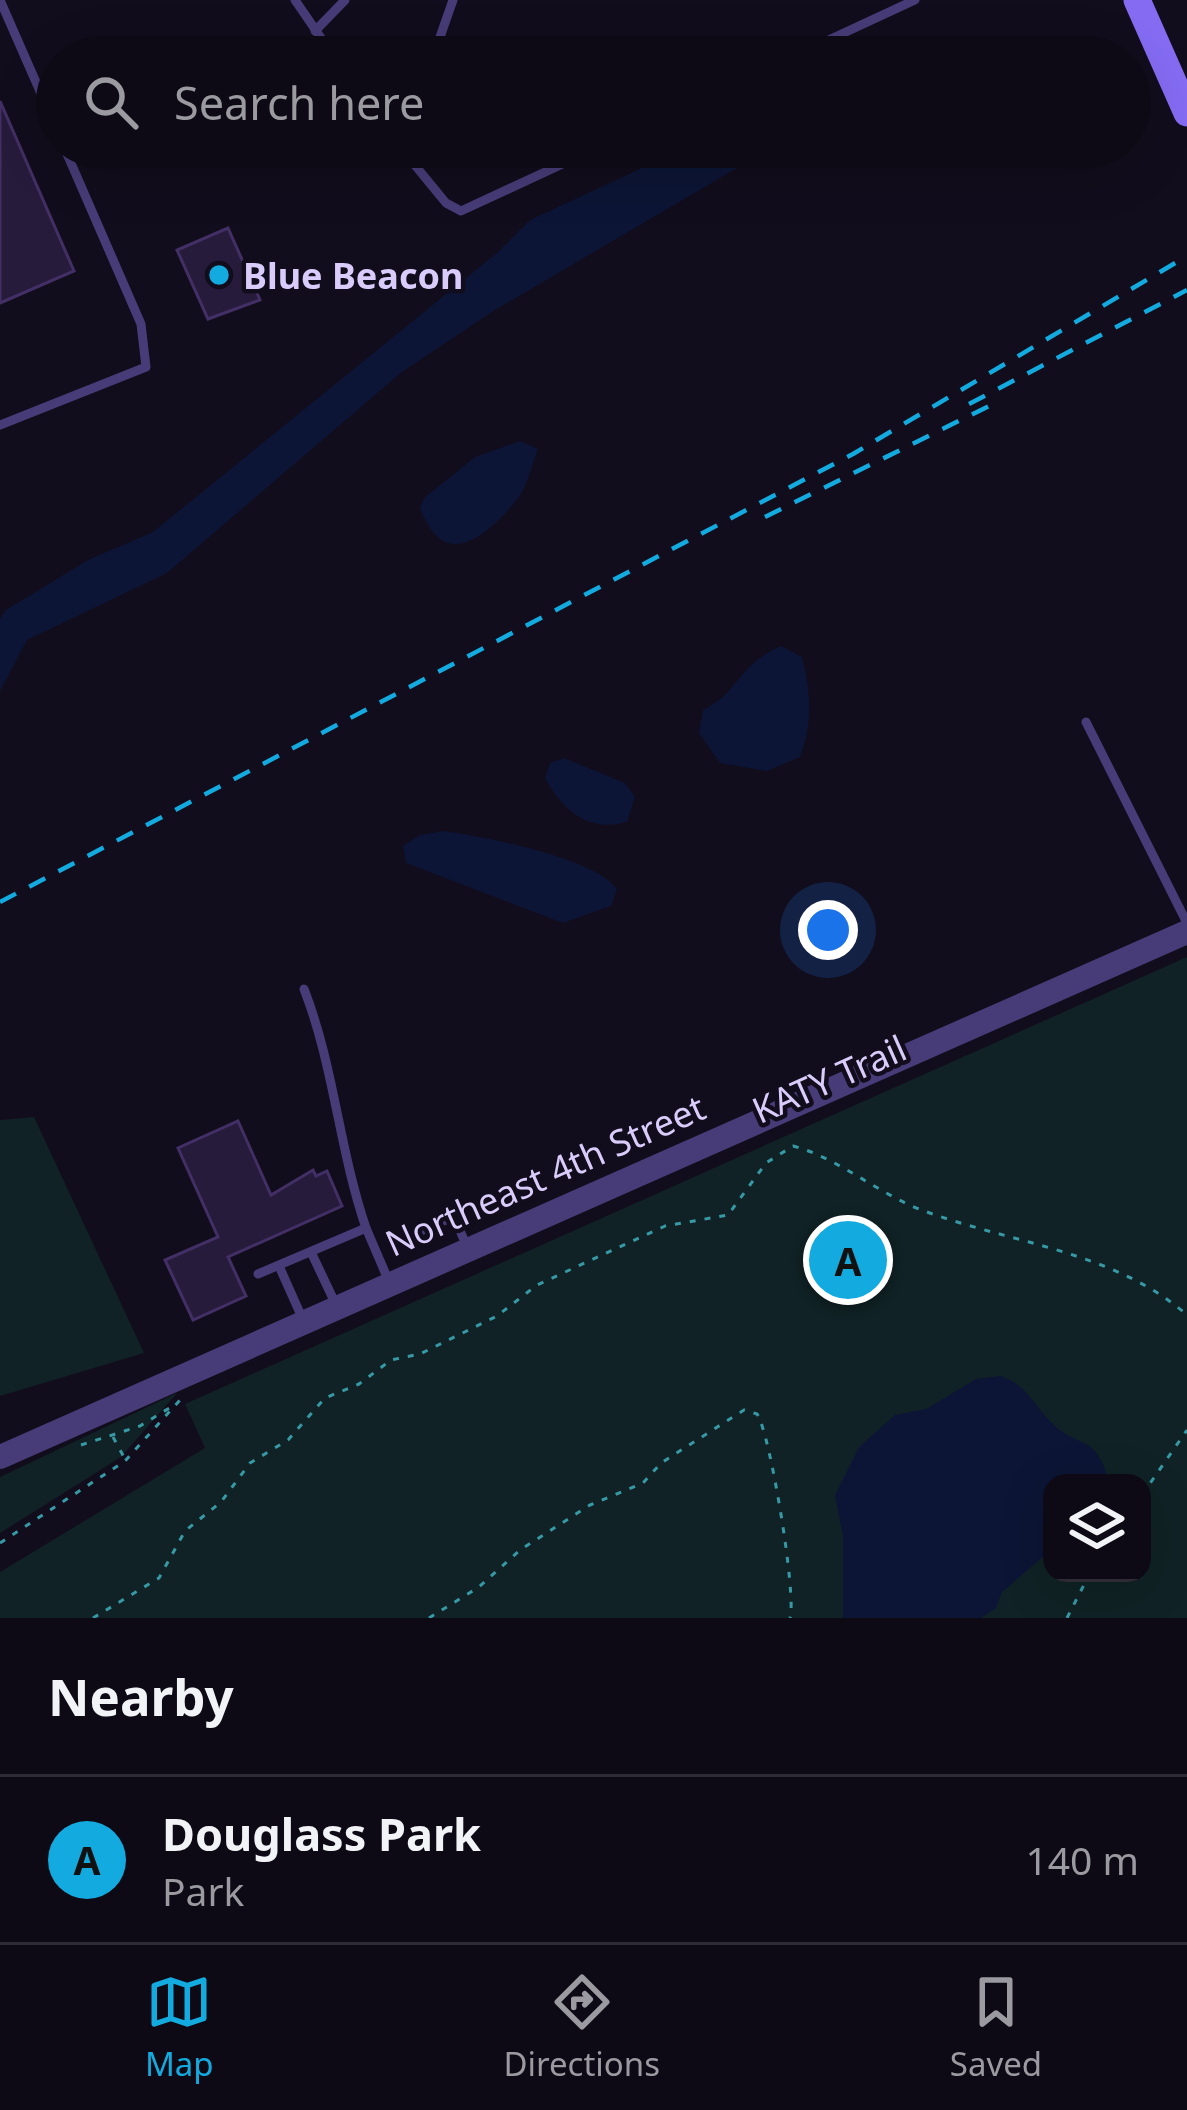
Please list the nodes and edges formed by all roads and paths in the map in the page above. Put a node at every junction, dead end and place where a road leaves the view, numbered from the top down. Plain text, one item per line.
1 (0, 0) edge
2 (295, 0) edge
3 (345, 0) edge
4 (452, 0) edge
5 (915, 0) edge
6 (1137, 0) edge
7 (315, 32) junction
8 (318, 36) edge
9 (440, 36) edge
10 (837, 36) edge
11 (36, 82) edge
12 (1187, 112) edge
13 (73, 168) edge
14 (418, 168) edge
15 (554, 168) edge
16 (0, 425) edge
17 (1086, 722) dead end
18 (1187, 927) edge
19 (304, 989) dead end
20 (366, 1228) junction
21 (392, 1244) dead end
22 (468, 1249) junction
23 (311, 1252) junction
24 (278, 1266) junction
25 (258, 1274) dead end
26 (390, 1284) junction
27 (338, 1307) junction
28 (1187, 1315) edge
29 (304, 1322) junction
30 (184, 1396) dead end
31 (177, 1402) junction
32 (1187, 1430) edge
33 (109, 1435) junction
34 (66, 1450) dead end
35 (0, 1457) edge
36 (125, 1461) junction
37 (1151, 1482) edge
38 (0, 1543) edge
39 (1085, 1582) edge
40 (92, 1618) edge
41 (428, 1618) edge
42 (790, 1618) edge
43 (1067, 1618) edge

1 - 11 lane
2 - 7 lane
3 - 7 lane
4 - 9 lane
5 - 10 lane
6 - 12 main road
7 - 8 lane
13 - 16 lane
14 - 15 lane
17 - 18 lane
18 - 22 street, Northeast 4th Street
19 - 20 lane
20 - 23 lane
20 - 26 lane
21 - 22 lane
22 - 26 street, Northeast 4th Street
23 - 24 lane
23 - 27 lane
24 - 25 lane
24 - 29 lane
26 - 27 street, Northeast 4th Street
27 - 29 street, Northeast 4th Street
28 - 40 path
29 - 35 street, Northeast 4th Street
30 - 31 path
31 - 33 path
31 - 36 path
32 - 37 path
33 - 34 path
33 - 36 path
36 - 38 path
39 - 43 path
41 - 42 path

